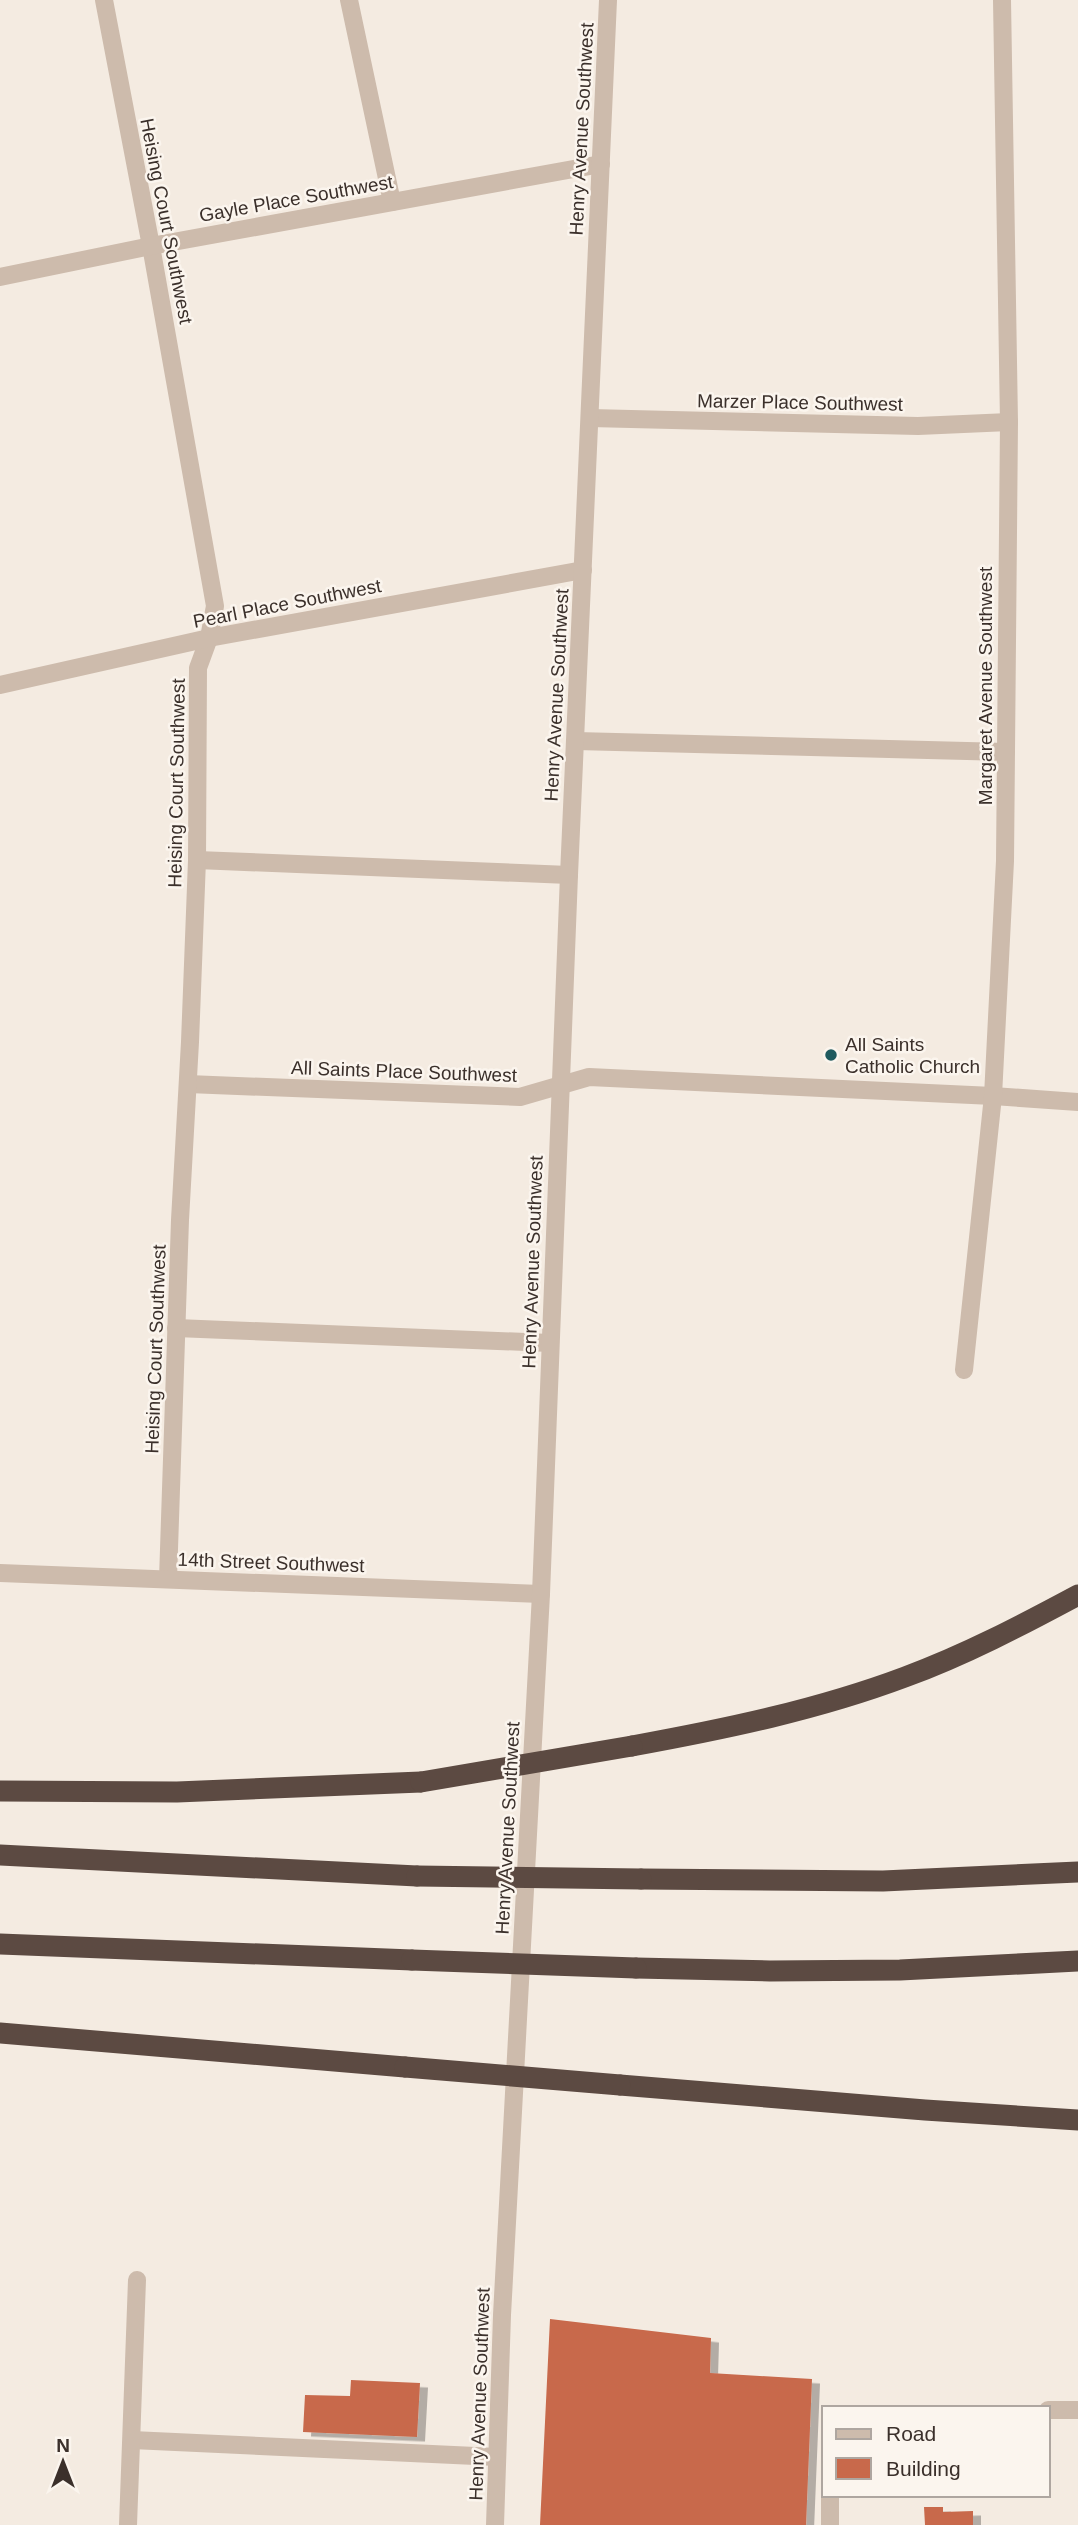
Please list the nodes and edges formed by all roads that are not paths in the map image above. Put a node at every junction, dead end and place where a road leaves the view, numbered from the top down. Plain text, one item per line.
1 (104, 0) edge
2 (349, 0) edge
3 (608, 0) edge
4 (1002, 0) edge
5 (601, 164) junction
6 (392, 202) junction
7 (152, 246) junction
8 (0, 276) edge
9 (590, 418) junction
10 (1009, 422) junction
11 (583, 570) junction
12 (209, 638) junction
13 (0, 685) edge
14 (576, 741) junction
15 (1006, 752) junction
16 (197, 860) junction
17 (569, 875) junction
18 (188, 1084) junction
19 (561, 1084) junction
20 (993, 1096) junction
21 (1078, 1102) edge
22 (176, 1328) junction
23 (550, 1343) junction
24 (964, 1370) dead end
25 (0, 1573) edge
26 (168, 1579) junction
27 (541, 1594) junction
28 (1078, 1595) edge
29 (0, 1791) edge
30 (0, 1855) edge
31 (1078, 1872) edge
32 (0, 1944) edge
33 (1078, 1961) edge
34 (0, 2033) edge
35 (1078, 2120) edge
36 (137, 2280) dead end
37 (1050, 2410) edge
38 (1078, 2410) edge
39 (132, 2440) junction
40 (497, 2457) junction
41 (830, 2497) edge
42 (128, 2525) edge
43 (495, 2525) edge
44 (830, 2525) edge

1 - 7 street, Heising Court Southwest
2 - 6 street
3 - 5 street, Henry Avenue Southwest
4 - 10 street, Margaret Avenue Southwest
5 - 6 street, Gayle Place Southwest
5 - 9 street, Henry Avenue Southwest
6 - 7 street, Gayle Place Southwest
7 - 8 street, Gayle Place Southwest
7 - 12 street, Heising Court Southwest
9 - 10 street, Marzer Place Southwest
9 - 11 street, Henry Avenue Southwest
10 - 15 street, Margaret Avenue Southwest
11 - 12 street, Pearl Place Southwest
11 - 14 street, Henry Avenue Southwest
12 - 13 street, Pearl Place Southwest
12 - 16 street, Heising Court Southwest
14 - 15 street
14 - 17 street, Henry Avenue Southwest
15 - 20 street, Margaret Avenue Southwest
16 - 17 street
16 - 18 street, Heising Court Southwest
17 - 19 street, Henry Avenue Southwest
18 - 19 street, All Saints Place Southwest
18 - 22 street, Heising Court Southwest
19 - 20 street, All Saints Place Southwest
19 - 23 street, Henry Avenue Southwest
20 - 21 street, All Saints Place Southwest
20 - 24 street, Margaret Avenue Southwest
22 - 23 street
22 - 26 street, Heising Court Southwest
23 - 27 street, Henry Avenue Southwest
25 - 26 street, 14th Street Southwest
26 - 27 street, 14th Street Southwest
27 - 40 street, Henry Avenue Southwest
28 - 29 highway, bridge
30 - 31 highway, bridge
32 - 33 highway, bridge
34 - 35 highway, bridge
36 - 39 street
37 - 38 street
39 - 40 street
39 - 42 street
40 - 43 street, Henry Avenue Southwest
41 - 44 street

